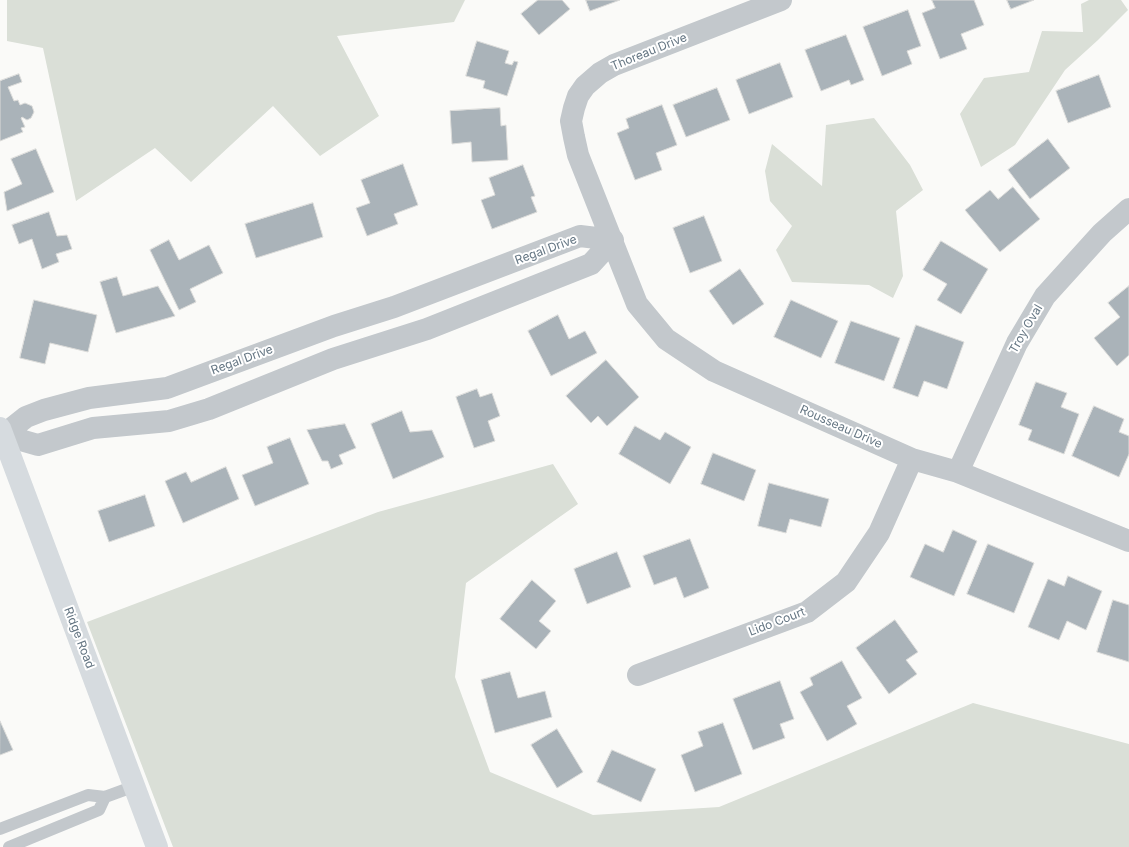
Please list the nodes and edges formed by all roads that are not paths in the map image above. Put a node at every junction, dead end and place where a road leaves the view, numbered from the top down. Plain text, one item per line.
1 (781, 0) edge
2 (1129, 209) edge
3 (613, 240) junction
4 (261, 354) junction
5 (272, 384) junction
6 (1, 433) edge
7 (912, 459) junction
8 (958, 472) junction
9 (1129, 541) edge
10 (638, 675) dead end
11 (134, 786) junction
12 (105, 797) junction
13 (0, 829) edge
14 (9, 847) edge
15 (158, 847) edge

1 - 3 street, Thoreau Drive
2 - 8 street, Troy Oval
3 - 4 street, Regal Drive
3 - 5 street
3 - 7 street, Rousseau Drive
4 - 5 street
4 - 6 street, Regal Drive
5 - 6 street
6 - 11 main road, Ridge Road
7 - 8 street, Rousseau Drive
7 - 10 street, Lido Court
8 - 9 street, Rousseau Drive
11 - 12 lane
11 - 15 main road, Ridge Road
12 - 13 lane
12 - 14 lane

